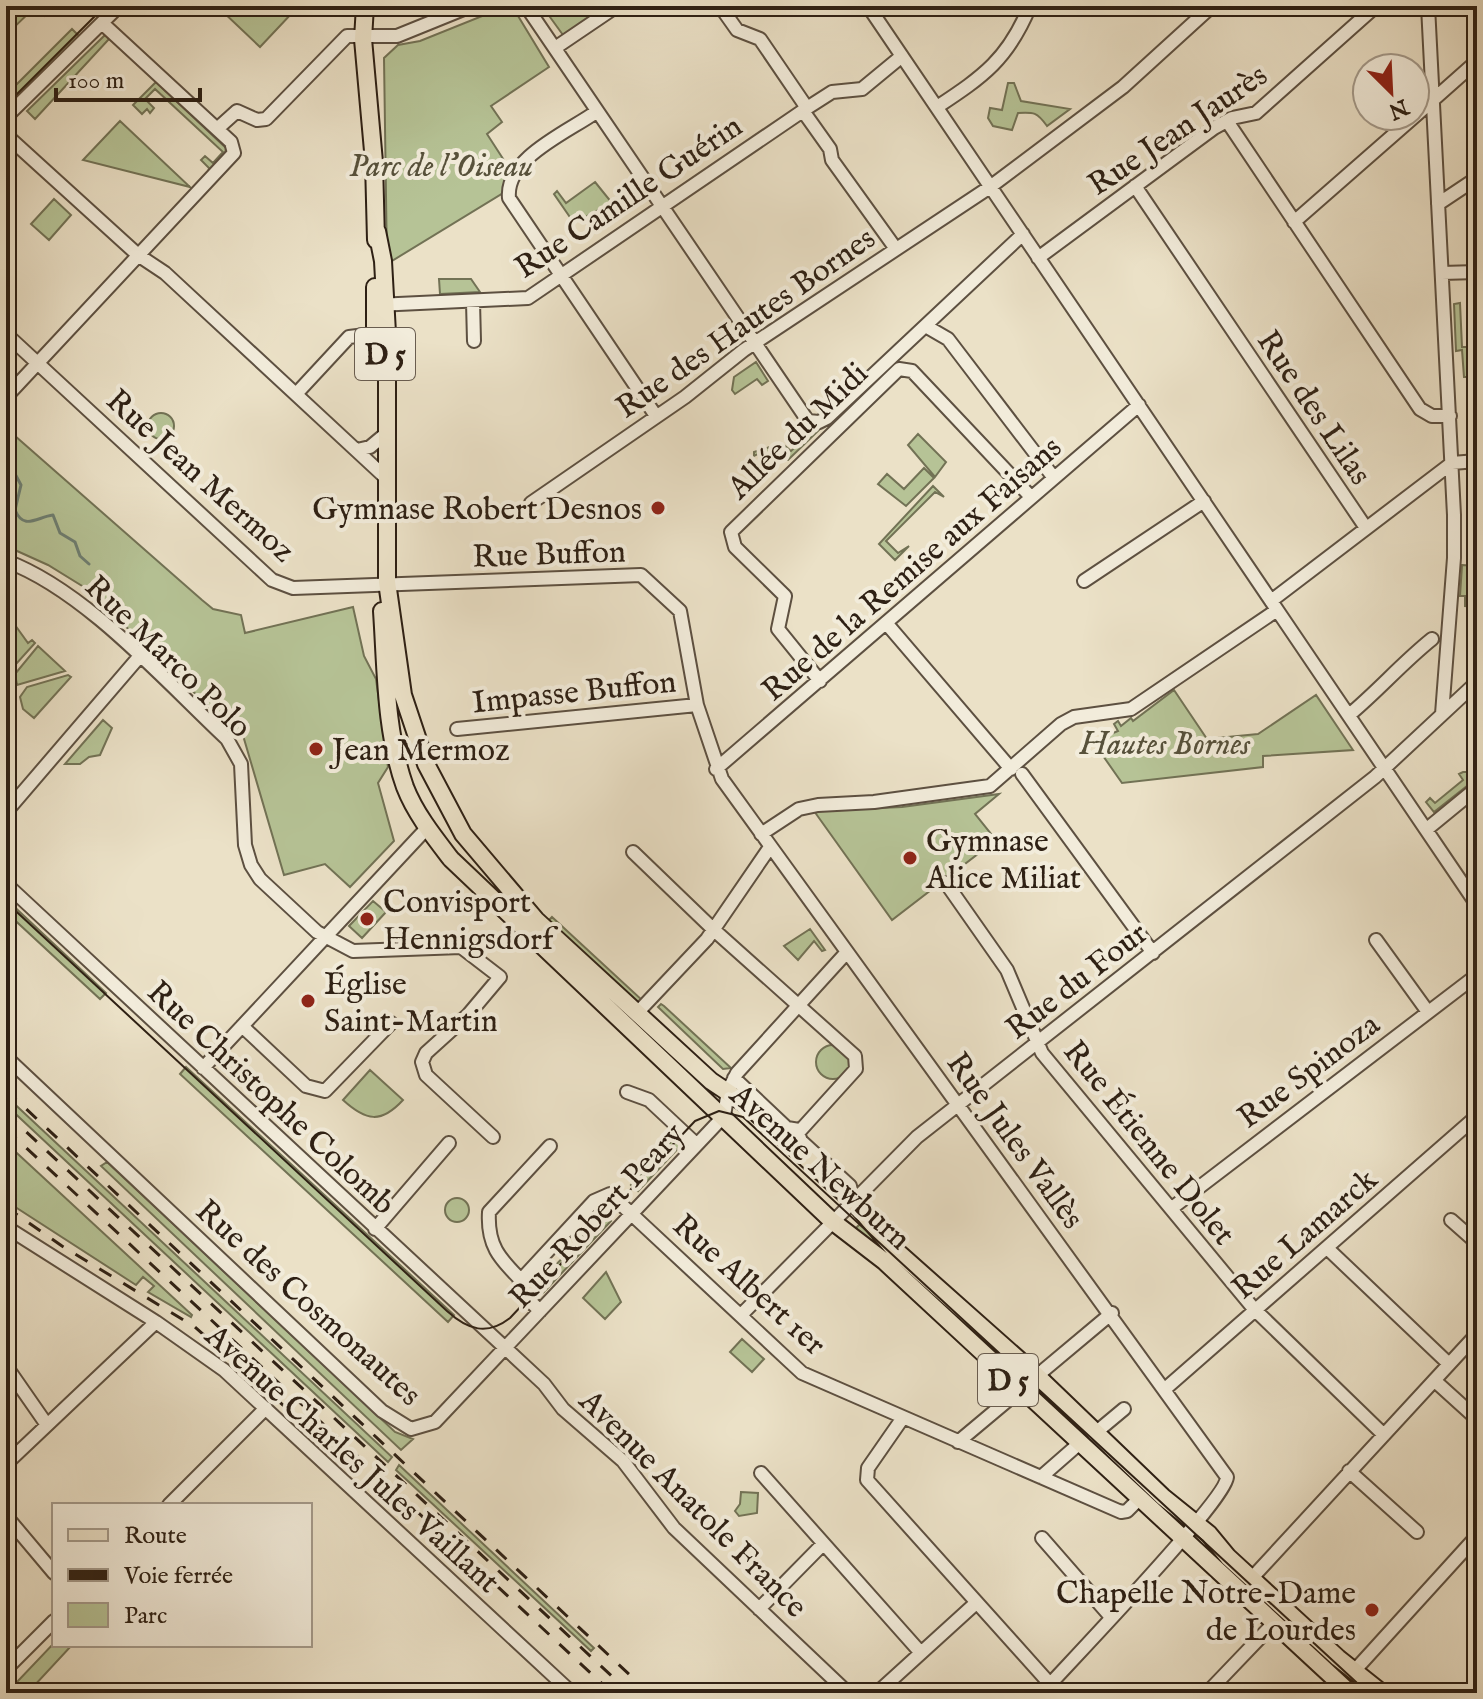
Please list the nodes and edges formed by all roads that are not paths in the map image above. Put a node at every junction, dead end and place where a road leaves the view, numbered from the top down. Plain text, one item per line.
1 (119, 6) edge
2 (365, 6) edge
3 (374, 6) edge
4 (471, 6) edge
5 (526, 6) edge
6 (617, 6) edge
7 (720, 6) edge
8 (868, 6) edge
9 (1030, 6) edge
10 (1212, 6) edge
11 (1376, 6) edge
12 (1428, 6) edge
13 (102, 23) junction
14 (368, 34) junction
15 (555, 48) junction
16 (902, 56) junction
17 (1477, 61) edge
18 (1433, 100) junction
19 (937, 107) junction
20 (805, 110) junction
21 (596, 112) junction
22 (6, 117) edge
23 (1227, 121) junction
24 (217, 129) junction
25 (1397, 132) edge
26 (6, 135) edge
27 (1477, 178) edge
28 (1135, 186) junction
29 (990, 187) junction
30 (1438, 204) junction
31 (663, 207) junction
32 (1294, 222) junction
33 (1023, 234) junction
34 (896, 249) junction
35 (138, 255) junction
36 (1038, 258) junction
37 (1477, 272) edge
38 (1442, 273) junction
39 (561, 276) junction
40 (473, 302) junction
41 (380, 305) junction
42 (929, 328) dead end
43 (380, 333) junction
44 (6, 334) edge
45 (474, 341) dead end
46 (755, 343) junction
47 (37, 363) junction
48 (297, 393) junction
49 (6, 397) edge
50 (1139, 405) junction
51 (656, 416) junction
52 (1450, 416) junction
53 (382, 437) junction
54 (357, 450) junction
55 (1477, 461) edge
56 (1452, 463) junction
57 (385, 477) junction
58 (1054, 478) junction
59 (1031, 497) junction
60 (1204, 501) junction
61 (531, 503) dead end
62 (1366, 528) junction
63 (6, 561) edge
64 (1084, 581) dead end
65 (387, 582) junction
66 (1274, 605) junction
67 (887, 624) junction
68 (1432, 639) dead end
69 (139, 657) junction
70 (820, 681) junction
71 (1477, 682) edge
72 (697, 705) junction
73 (1442, 714) junction
74 (1349, 715) junction
75 (457, 729) dead end
76 (1384, 768) junction
77 (716, 769) junction
78 (1016, 772) junction
79 (1477, 788) edge
80 (6, 812) edge
81 (427, 828) junction
82 (1427, 829) junction
83 (761, 834) junction
84 (770, 847) junction
85 (633, 852) dead end
86 (946, 883) dead end
87 (6, 884) edge
88 (1477, 905) edge
89 (714, 930) junction
90 (323, 937) junction
91 (1376, 940) dead end
92 (847, 952) junction
93 (1153, 953) junction
94 (1477, 975) edge
95 (799, 1005) junction
96 (638, 1012) junction
97 (1428, 1012) junction
98 (391, 1023) dead end
99 (242, 1026) junction
100 (1038, 1043) junction
101 (6, 1057) edge
102 (203, 1068) junction
103 (731, 1084) junction
104 (627, 1092) dead end
105 (959, 1105) junction
106 (724, 1116) junction
107 (1477, 1116) edge
108 (799, 1130) junction
109 (493, 1137) dead end
110 (449, 1143) dead end
111 (696, 1144) junction
112 (550, 1146) dead end
113 (853, 1201) junction
114 (1172, 1208) junction
115 (633, 1212) junction
116 (1451, 1220) dead end
117 (832, 1221) junction
118 (6, 1227) edge
119 (375, 1229) junction
120 (1477, 1243) edge
121 (1327, 1248) junction
122 (521, 1280) junction
123 (1254, 1309) junction
124 (540, 1311) junction
125 (1112, 1313) junction
126 (742, 1314) junction
127 (156, 1322) junction
128 (1477, 1334) edge
129 (504, 1348) junction
130 (1449, 1364) junction
131 (6, 1366) edge
132 (1036, 1375) junction
133 (1435, 1381) junction
134 (1019, 1389) junction
135 (1165, 1389) junction
136 (266, 1408) junction
137 (1124, 1409) dead end
138 (902, 1419) junction
139 (1477, 1419) edge
140 (47, 1425) junction
141 (1384, 1435) junction
142 (1088, 1438) junction
143 (958, 1442) junction
144 (6, 1464) edge
145 (1349, 1471) junction
146 (761, 1473) dead end
147 (1041, 1477) junction
148 (1141, 1497) junction
149 (171, 1503) edge
150 (6, 1516) edge
151 (1196, 1522) junction
152 (1417, 1532) dead end
153 (1477, 1536) edge
154 (1042, 1538) dead end
155 (1181, 1540) junction
156 (823, 1544) junction
157 (52, 1571) edge
158 (1251, 1579) junction
159 (976, 1603) junction
160 (759, 1609) junction
161 (1111, 1617) junction
162 (1275, 1622) junction
163 (52, 1623) edge
164 (921, 1653) junction
165 (6, 1669) edge
166 (1356, 1669) junction
167 (1046, 1689) edge
168 (572, 1693) edge
169 (848, 1693) edge
170 (877, 1693) edge
171 (1207, 1693) edge
172 (1350, 1693) edge
173 (1382, 1693) edge

1 - 13 street
2 - 14 main road, D 5
3 - 14 main road, D 5
4 - 14 street
5 - 15 street
6 - 15 street
7 - 20 street
8 - 16 street
9 - 19 street
10 - 29 street, Rue des Hautes Bornes
11 - 23 street, Rue Jean Jaurès
12 - 18 street
13 - 22 street
13 - 24 street
14 - 24 street
14 - 41 main road, D 5
15 - 21 street
16 - 19 street
16 - 20 street, Rue Camille Guérin
17 - 18 street
18 - 30 street
19 - 29 street
20 - 31 street, Rue Camille Guérin
20 - 34 street
21 - 31 street
21 - 39 street
23 - 28 street, Rue Jean Jaurès
23 - 32 street
24 - 35 street
25 - 32 street
26 - 35 street
27 - 30 street
28 - 36 street, Rue Jean Jaurès
28 - 62 street, Rue des Lilas
29 - 33 street
29 - 34 street, Rue des Hautes Bornes
30 - 38 street
31 - 39 street, Rue Camille Guérin
31 - 46 street
32 - 52 street
33 - 36 street
33 - 46 street
34 - 46 street, Rue des Hautes Bornes
35 - 47 street
35 - 48 street
36 - 50 street
37 - 38 street
38 - 52 street
39 - 40 street, Rue Camille Guérin
39 - 51 street
40 - 41 street, Rue Camille Guérin
40 - 45 street
41 - 43 main road, D 5
42 - 58 street
43 - 48 street
43 - 53 main road, D 5
43 - 57 main road, D 5
44 - 47 street, Rue Jean Mermoz
46 - 51 street, Rue des Hautes Bornes
47 - 49 street
47 - 65 street, Rue Jean Mermoz
48 - 54 street
50 - 58 street, Rue de la Remise aux Faisans
50 - 60 street
51 - 61 street, Rue des Hautes Bornes
52 - 56 street
53 - 54 street
53 - 57 main road, D 5
54 - 57 street
55 - 56 street
56 - 62 street
56 - 73 street
57 - 65 main road, D 5
58 - 59 street, Rue de la Remise aux Faisans
59 - 67 street, Rue de la Remise aux Faisans
59 - 70 street, Allée du Midi
60 - 64 street
60 - 66 street
62 - 66 street
63 - 69 street, Rue Marco Polo
65 - 72 street, Rue Buffon
65 - 81 main road, D 5
65 - 96 main road, Avenue Newburn / D 5
66 - 74 street
66 - 78 street
67 - 70 street, Rue de la Remise aux Faisans
67 - 78 street
68 - 74 street
69 - 80 street
69 - 90 street, Rue Marco Polo
70 - 77 street, Rue de la Remise aux Faisans
71 - 73 street, Rue du Four
72 - 75 street, Impasse Buffon
72 - 77 street, Rue Buffon
73 - 76 street, Rue du Four
74 - 76 street
76 - 82 street
76 - 93 street, Rue du Four
77 - 83 street, Rue Jules Vallès
78 - 83 street
78 - 93 street
79 - 82 street
81 - 90 street
81 - 106 main road, Avenue Newburn / D 5
82 - 88 street
83 - 84 street, Rue Jules Vallès
84 - 89 street
84 - 92 street, Rue Jules Vallès
85 - 89 street
86 - 100 street, Rue Étienne Dolet
87 - 102 street, Rue Christophe Colomb
89 - 95 street
89 - 96 street
90 - 99 street
90 - 109 street, Rue Marco Polo
91 - 97 street
92 - 95 street
92 - 105 street, Rue Jules Vallès
93 - 100 street, Rue du Four
94 - 97 street, Rue Spinoza
95 - 103 street
95 - 108 street
96 - 103 main road, Avenue Newburn / D 5
97 - 114 street, Rue Spinoza
98 - 99 street
99 - 102 street
100 - 105 street, Rue du Four
100 - 114 street, Rue Étienne Dolet
101 - 129 street, Rue des Cosmonautes
102 - 119 street, Rue Christophe Colomb
103 - 106 street
103 - 108 street
103 - 113 main road, Avenue Newburn / D 5
104 - 111 street
105 - 113 street, Rue du Four
105 - 125 street, Rue Jules Vallès
106 - 111 street, Rue Robert Peary
106 - 117 main road, Avenue Newburn / D 5
107 - 121 street, Rue Lamarck
108 - 113 street
110 - 119 street
111 - 115 street, Rue Robert Peary
112 - 122 street
113 - 117 street, Rue du Four
113 - 132 main road, Avenue Newburn / D 5
114 - 123 street, Rue Étienne Dolet
115 - 122 street, Rue Albert 1er
115 - 124 street, Rue Robert Peary
115 - 126 street, Rue Albert 1er
116 - 120 street
117 - 126 street, Rue du Four
117 - 134 main road, Avenue Newburn / D 5
118 - 127 street, Avenue Charles Jules Vaillant
119 - 129 street, Rue Christophe Colomb
121 - 123 street, Rue Lamarck
121 - 130 street
122 - 124 street
123 - 135 street, Rue Lamarck
123 - 141 street, Rue Étienne Dolet
124 - 129 street, Rue Robert Peary
125 - 132 street
125 - 135 street, Rue Jules Vallès
126 - 138 street, Rue Albert 1er
127 - 136 street, Avenue Charles Jules Vaillant
127 - 140 street
128 - 130 street
129 - 160 street, Avenue Anatole France
130 - 133 street
131 - 140 street
132 - 134 street
132 - 142 main road, Avenue Newburn / D 5
133 - 139 street
133 - 141 street
134 - 142 main road, Avenue Newburn / D 5
134 - 143 street
135 - 151 street, Rue Jules Vallès
136 - 149 street
136 - 168 street, Avenue Charles Jules Vaillant
137 - 142 street
138 - 143 street, Rue Albert 1er
138 - 159 street
140 - 144 street
141 - 145 street
142 - 147 street
142 - 148 main road, Avenue Newburn / D 5
142 - 151 main road, Avenue Newburn / D 5
143 - 147 street, Rue Albert 1er
145 - 152 street
145 - 158 street
146 - 156 street
147 - 148 street, Rue Albert 1er
148 - 155 main road, Avenue Newburn / D 5
150 - 157 street
151 - 155 street, Rue Jules Vallès
151 - 158 main road, D 5
153 - 166 street
154 - 161 street
155 - 161 street, Rue Jules Vallès
155 - 162 main road, D 5
156 - 160 street
156 - 164 street
158 - 166 main road, D 5
159 - 164 street
159 - 167 street
160 - 169 street, Avenue Anatole France
161 - 167 street, Rue Jules Vallès
162 - 171 street
162 - 172 main road, D 5
163 - 165 street
164 - 170 street
166 - 173 main road, D 5

